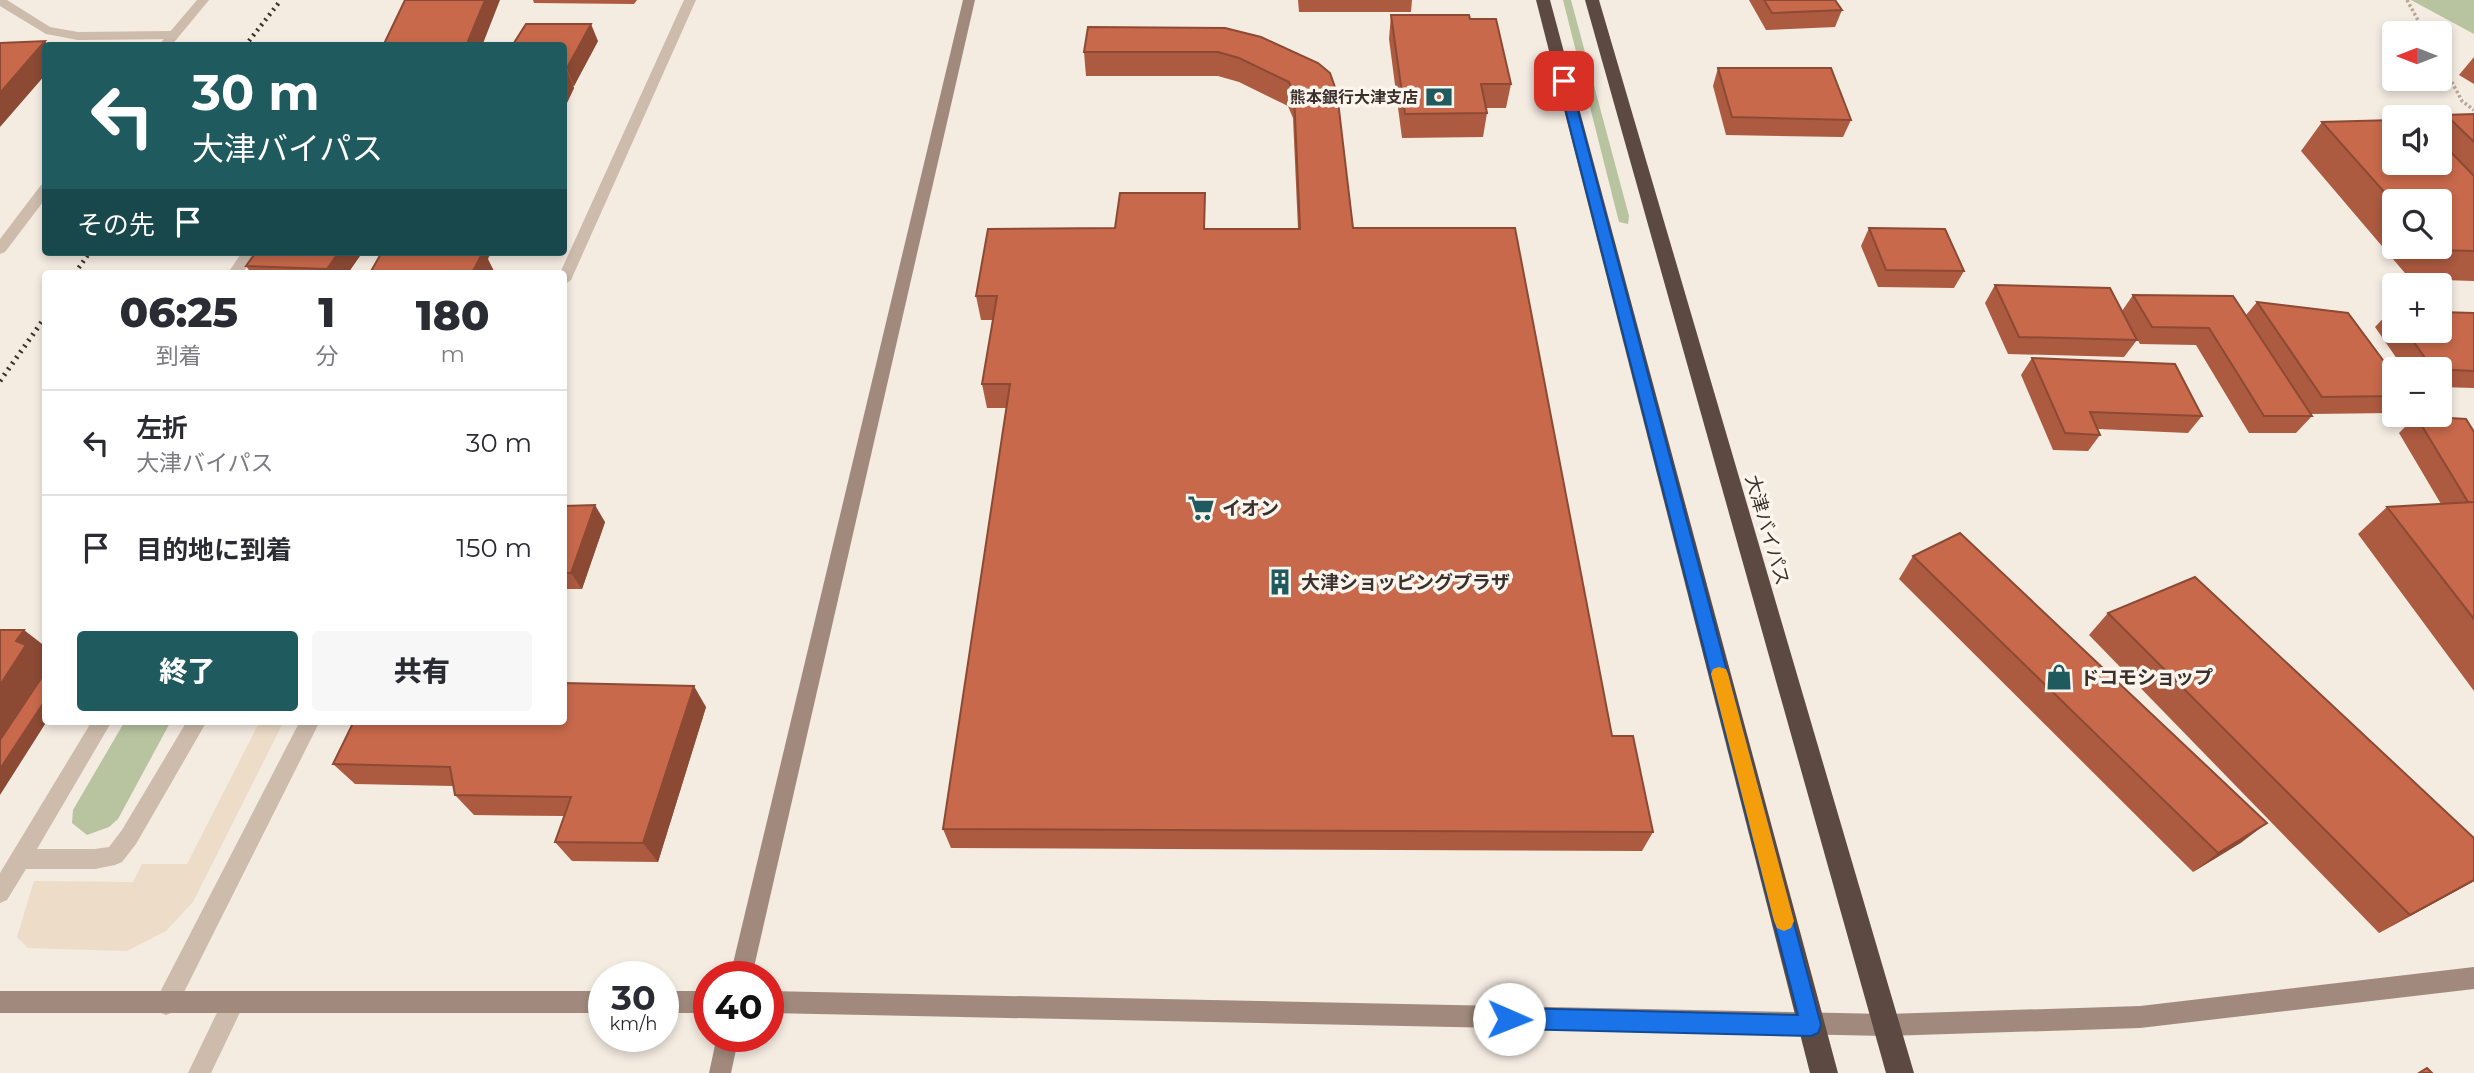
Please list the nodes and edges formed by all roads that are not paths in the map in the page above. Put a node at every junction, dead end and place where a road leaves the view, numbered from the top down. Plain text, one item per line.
1 (203, 0) edge
2 (690, 0) edge
3 (969, 0) edge
4 (1543, 0) edge
5 (1592, 0) edge
6 (0, 1) edge
7 (173, 35) junction
8 (167, 42) edge
9 (42, 193) edge
10 (0, 249) edge
11 (567, 273) edge
12 (100, 725) edge
13 (195, 725) edge
14 (308, 725) edge
15 (20, 859) junction
16 (0, 893) edge
17 (745, 961) edge
18 (2474, 978) edge
19 (0, 1002) edge
20 (588, 1002) edge
21 (784, 1002) edge
22 (166, 1004) junction
23 (233, 1004) junction
24 (1811, 1025) junction
25 (1885, 1025) junction
26 (725, 1052) edge
27 (199, 1073) edge
28 (720, 1073) edge
29 (1824, 1073) edge
30 (1900, 1073) edge

1 - 7 street
2 - 11 street
3 - 17 street
4 - 24 highway
5 - 25 highway, 大津バイパス
6 - 7 street
7 - 8 street
9 - 10 street
12 - 15 street
13 - 15 street
14 - 22 street
15 - 16 street
18 - 25 street
19 - 22 street
20 - 23 street
21 - 24 street
22 - 23 street
23 - 27 street
24 - 25 street
24 - 29 highway
25 - 30 highway, 大津バイパス
26 - 28 street

